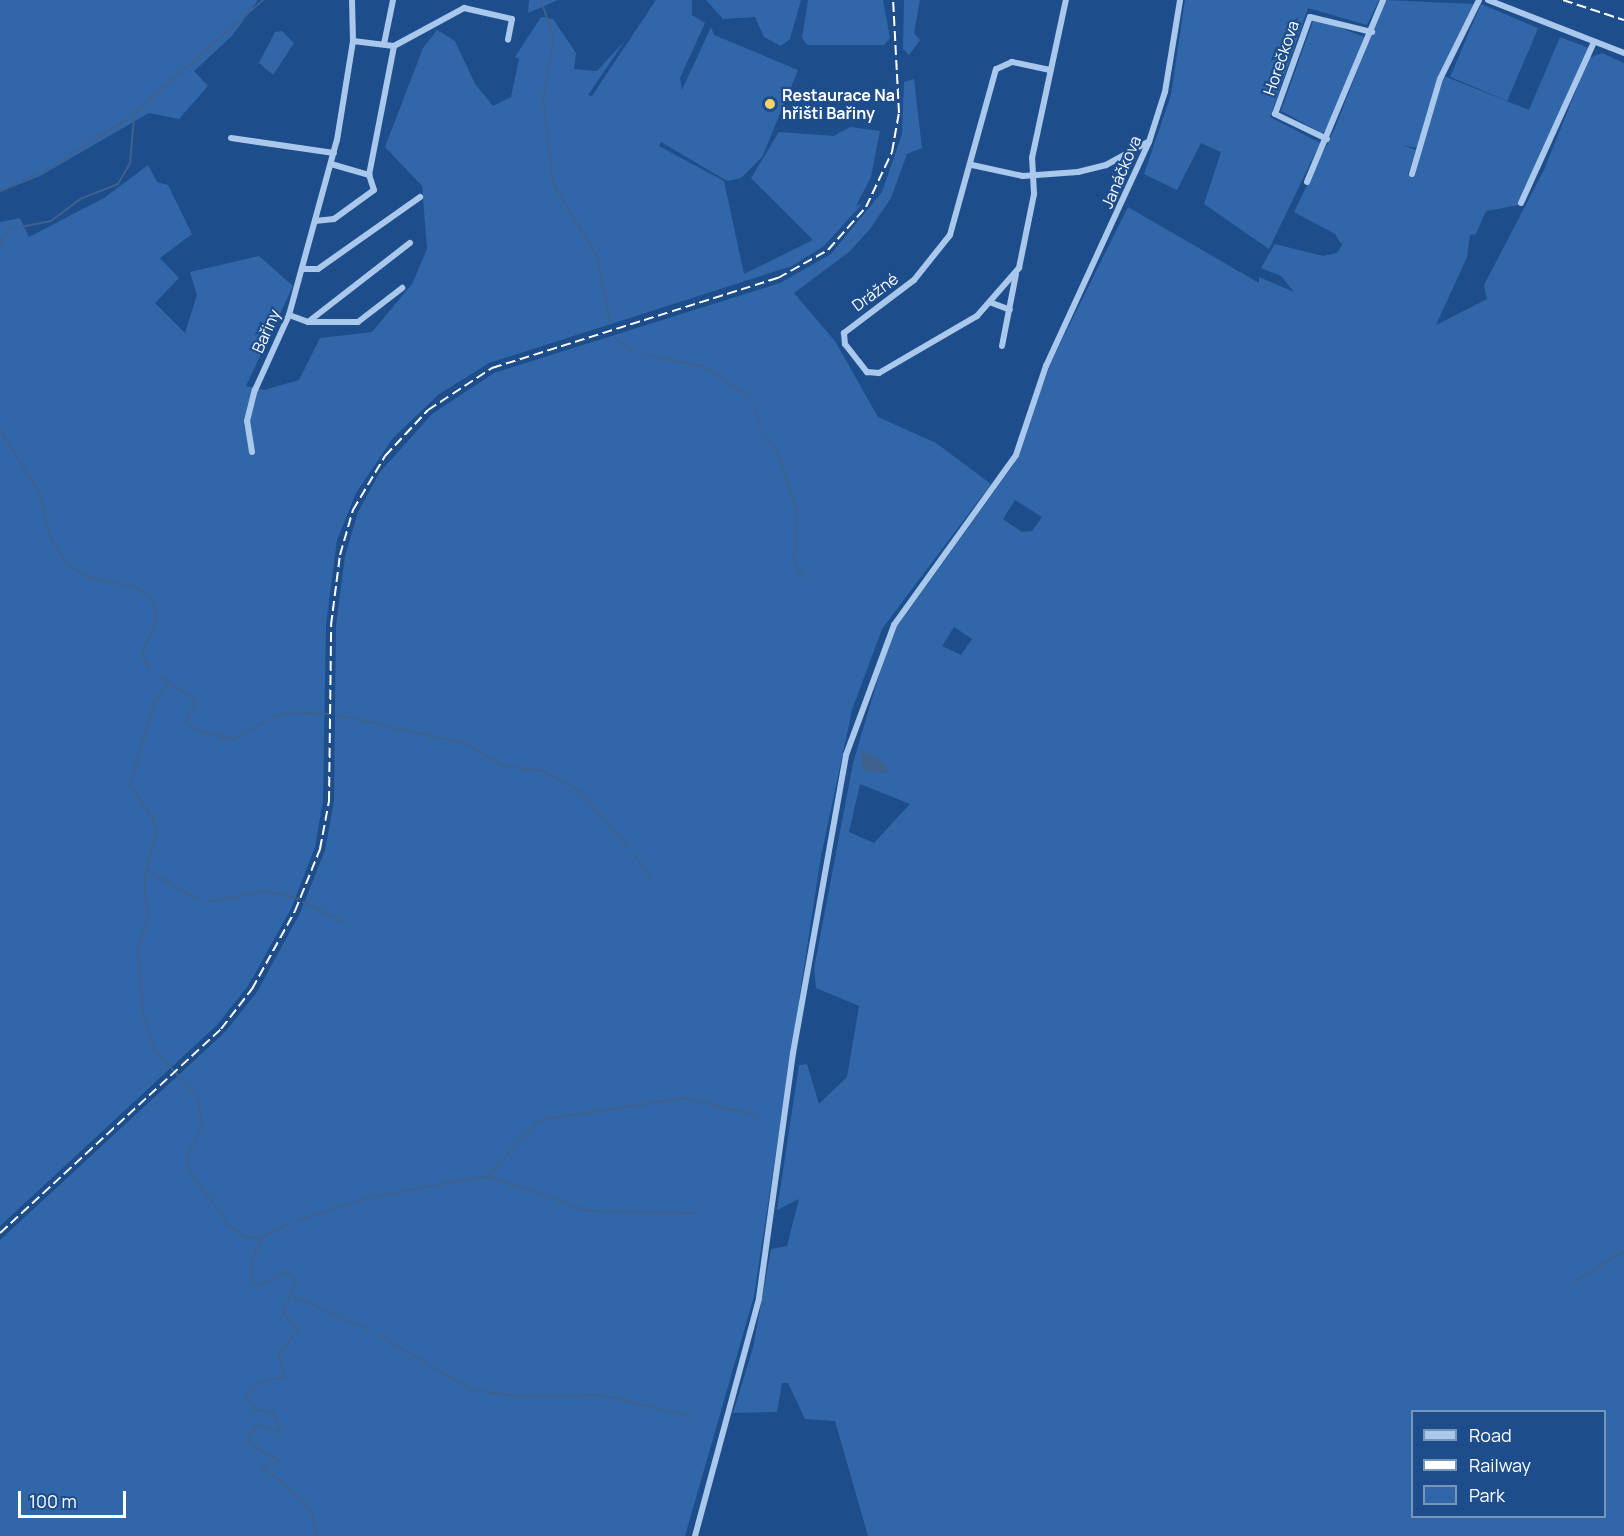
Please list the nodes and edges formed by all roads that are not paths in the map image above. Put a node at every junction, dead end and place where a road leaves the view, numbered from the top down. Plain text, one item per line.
1 (352, 0) edge
2 (393, 0) edge
3 (466, 0) edge
4 (1066, 0) edge
5 (1180, 0) edge
6 (1383, 0) edge
7 (1479, 0) edge
8 (1488, 0) edge
9 (464, 8) junction
10 (1372, 32) junction
11 (508, 40) dead end
12 (353, 41) junction
13 (1594, 42) junction
14 (384, 44) junction
15 (394, 46) junction
16 (1624, 53) edge
17 (1050, 70) junction
18 (231, 138) dead end
19 (1327, 139) junction
20 (1149, 142) junction
21 (334, 153) junction
22 (331, 164) junction
23 (972, 165) junction
24 (1412, 174) dead end
25 (369, 175) junction
26 (1032, 175) junction
27 (1307, 183) dead end
28 (420, 197) dead end
29 (1521, 203) dead end
30 (315, 221) junction
31 (410, 243) dead end
32 (302, 269) junction
33 (1016, 273) junction
34 (402, 288) dead end
35 (993, 303) junction
36 (1010, 310) junction
37 (289, 315) junction
38 (308, 322) junction
39 (1002, 346) dead end
40 (252, 452) dead end
41 (695, 1536) edge

1 - 12 street, Bařiny
2 - 14 street
3 - 9 street
4 - 17 street, Drážné
5 - 20 street, Janáčkova
6 - 10 street
7 - 24 street
8 - 13 street
9 - 11 street
9 - 15 street
10 - 19 street
10 - 19 street, Horečkova
12 - 14 street
12 - 21 street, Bařiny
13 - 16 street
13 - 29 street
14 - 15 street
15 - 25 street
17 - 23 street, Drážné
17 - 26 street, Drážné
18 - 21 street
19 - 27 street
20 - 26 street
20 - 41 street, Janáčkova
21 - 22 street, Bařiny
22 - 25 street
22 - 30 street, Bařiny
23 - 26 street
23 - 35 street, Drážné
25 - 30 street
26 - 33 street, Drážné
28 - 32 street
30 - 32 street, Bařiny
31 - 38 street
32 - 37 street, Bařiny
33 - 35 street, Drážné
33 - 36 street, Drážné
34 - 38 street
35 - 36 street
36 - 39 street, Drážné
37 - 38 street
37 - 40 street, Bařiny

